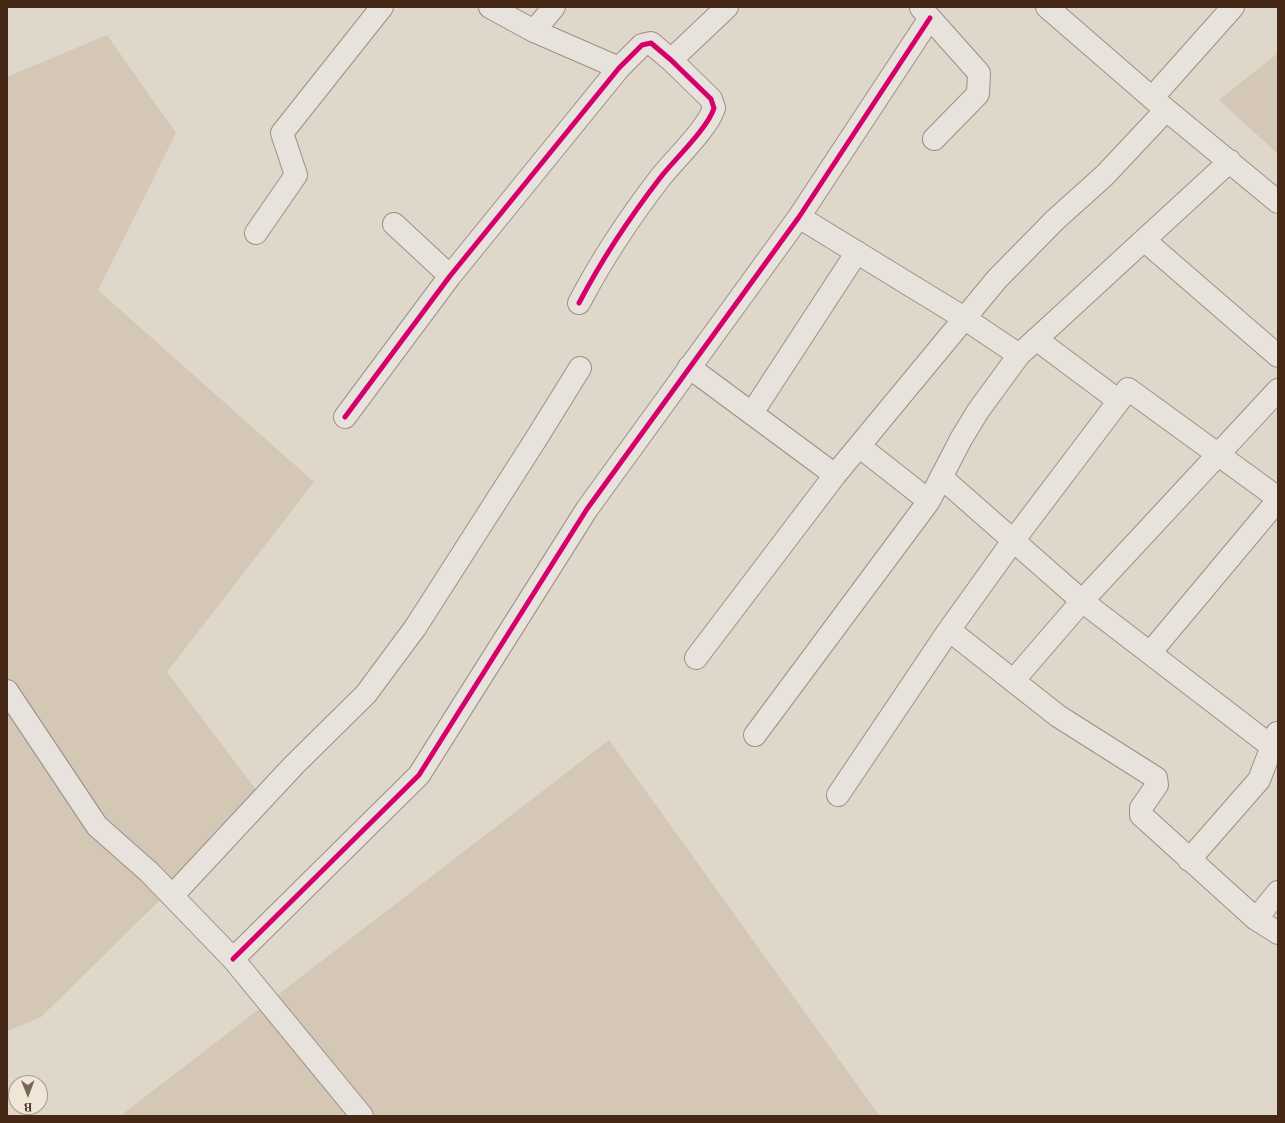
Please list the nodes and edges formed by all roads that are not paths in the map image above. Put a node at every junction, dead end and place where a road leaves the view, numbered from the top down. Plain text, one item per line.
1 (382, 7) edge
2 (490, 7) edge
3 (554, 7) edge
4 (727, 7) edge
5 (1047, 7) edge
6 (1233, 7) edge
7 (925, 12) edge
8 (534, 31) junction
9 (671, 60) junction
10 (619, 68) junction
11 (1159, 104) junction
12 (934, 139) dead end
13 (1230, 161) junction
14 (1278, 202) edge
15 (799, 217) junction
16 (394, 224) dead end
17 (256, 233) dead end
18 (1144, 240) junction
19 (856, 252) junction
20 (450, 276) junction
21 (579, 303) dead end
22 (964, 318) junction
23 (1036, 339) junction
24 (1019, 355) junction
25 (1278, 356) edge
26 (689, 367) junction
27 (580, 368) dead end
28 (1278, 390) edge
29 (1119, 401) junction
30 (752, 413) junction
31 (345, 417) dead end
32 (860, 446) junction
33 (1218, 453) junction
34 (835, 475) junction
35 (941, 477) junction
36 (1278, 499) edge
37 (929, 501) junction
38 (1013, 541) junction
39 (1082, 601) junction
40 (949, 630) junction
41 (1150, 653) junction
42 (696, 658) dead end
43 (1014, 681) junction
44 (7, 691) edge
45 (755, 735) dead end
46 (1274, 739) edge
47 (838, 795) dead end
48 (1189, 860) junction
49 (1278, 892) edge
50 (172, 896) junction
51 (1256, 919) junction
52 (1278, 933) edge
53 (233, 959) junction
54 (362, 1116) edge

1 - 17 street
2 - 8 street
3 - 8 street
4 - 9 street
5 - 11 street
6 - 11 street
7 - 12 street
7 - 15 street
8 - 10 street
9 - 10 street
9 - 21 street
10 - 20 street
11 - 13 street
11 - 22 street
13 - 14 street
13 - 18 street
15 - 19 street
15 - 26 street
16 - 20 street
18 - 23 street
18 - 25 street
19 - 22 street
19 - 30 street
20 - 31 street
22 - 24 street
22 - 32 street
23 - 24 street
23 - 29 street
24 - 35 street
26 - 30 street
26 - 53 street
27 - 50 street
28 - 33 street
29 - 33 street
29 - 38 street
30 - 34 street
32 - 34 street
32 - 37 street
33 - 36 street
33 - 39 street
34 - 42 street
35 - 37 street
35 - 38 street
36 - 41 street
37 - 45 street
38 - 39 street
38 - 40 street
39 - 41 street
39 - 43 street
40 - 43 street
40 - 47 street
41 - 46 street
43 - 48 street
44 - 50 street
46 - 48 street
48 - 51 street
49 - 51 street
50 - 53 street
51 - 52 street
53 - 54 street

